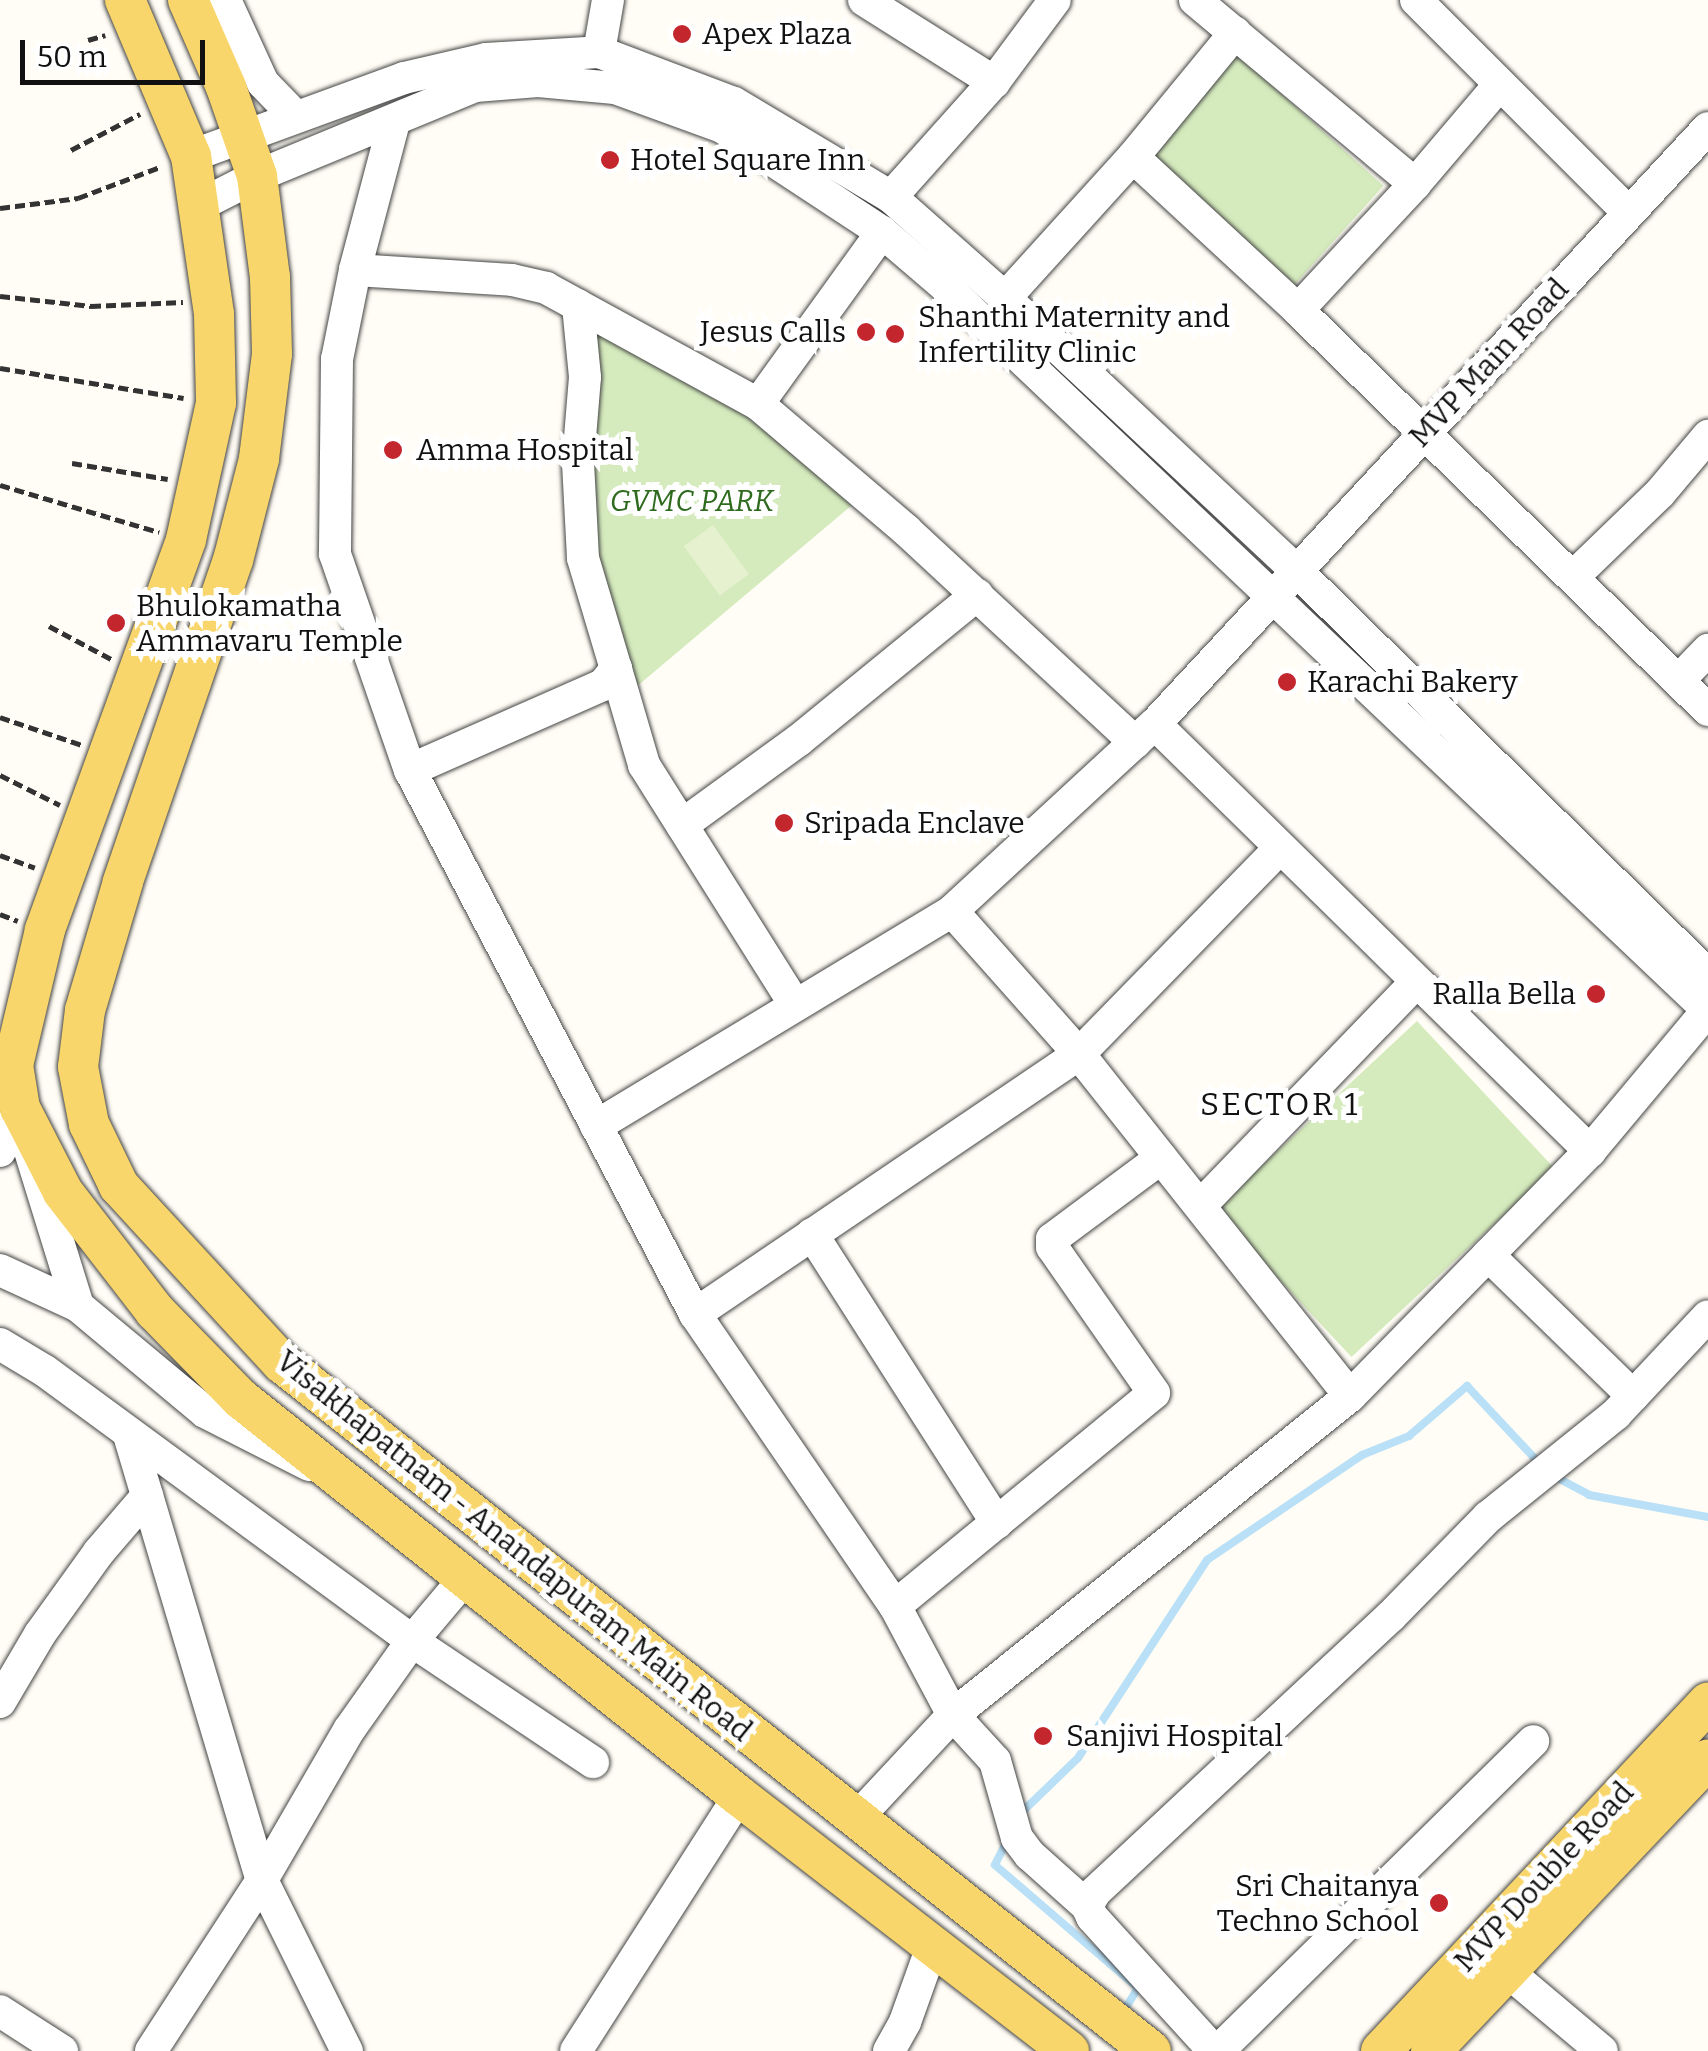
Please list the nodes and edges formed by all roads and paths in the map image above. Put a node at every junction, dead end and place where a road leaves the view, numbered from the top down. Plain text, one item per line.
1 (124, 0) edge
2 (188, 0) edge
3 (224, 0) edge
4 (608, 0) edge
5 (864, 0) edge
6 (1055, 0) edge
7 (1195, 0) edge
8 (1416, 0) edge
9 (1235, 33) junction
10 (600, 52) junction
11 (994, 82) junction
12 (1500, 84) junction
13 (147, 111) dead end
14 (296, 117) junction
15 (394, 122) junction
16 (1708, 128) edge
17 (243, 136) junction
18 (71, 150) dead end
19 (1134, 158) junction
20 (173, 168) junction
21 (256, 176) junction
22 (1415, 184) junction
23 (892, 197) junction
24 (200, 205) junction
25 (0, 208) edge
26 (1629, 212) junction
27 (882, 232) junction
28 (354, 270) junction
29 (184, 285) dead end
30 (0, 296) edge
31 (1006, 298) junction
32 (578, 305) junction
33 (1298, 310) junction
34 (0, 368) edge
35 (187, 380) dead end
36 (187, 399) junction
37 (758, 404) junction
38 (185, 415) dead end
39 (1422, 434) junction
40 (1708, 436) edge
41 (72, 462) dead end
42 (176, 481) dead end
43 (0, 485) edge
44 (171, 530) junction
45 (1296, 570) junction
46 (1573, 576) junction
47 (977, 594) junction
48 (1270, 598) junction
49 (49, 626) dead end
50 (1708, 650) edge
51 (616, 669) junction
52 (121, 671) junction
53 (1679, 680) junction
54 (1708, 710) edge
55 (0, 716) edge
56 (90, 730) dead end
57 (1145, 733) junction
58 (84, 746) junction
59 (78, 761) dead end
60 (410, 770) junction
61 (0, 775) edge
62 (67, 808) junction
63 (682, 825) junction
64 (1279, 850) junction
65 (46, 854) dead end
66 (0, 855) edge
67 (952, 911) junction
68 (1708, 974) edge
69 (1416, 982) junction
70 (795, 1005) junction
71 (1708, 1010) edge
72 (1080, 1054) junction
73 (20, 1108) junction
74 (596, 1126) junction
75 (0, 1151) edge
76 (1590, 1151) junction
77 (1162, 1158) junction
78 (1200, 1206) junction
79 (812, 1234) junction
80 (1488, 1255) junction
81 (0, 1270) edge
82 (78, 1306) junction
83 (694, 1314) junction
84 (1708, 1316) edge
85 (0, 1344) edge
86 (1350, 1396) junction
87 (1633, 1396) junction
88 (130, 1435) junction
89 (341, 1479) junction
90 (147, 1496) junction
91 (996, 1523) junction
92 (465, 1578) junction
93 (895, 1606) junction
94 (412, 1641) junction
95 (0, 1702) edge
96 (1708, 1703) edge
97 (954, 1715) junction
98 (1533, 1741) dead end
99 (1708, 1760) edge
100 (593, 1762) dead end
101 (739, 1796) junction
102 (856, 1819) junction
103 (262, 1880) junction
104 (1087, 1906) junction
105 (933, 1944) junction
106 (1507, 1971) junction
107 (0, 2011) edge
108 (62, 2051) edge
109 (151, 2051) edge
110 (348, 2051) edge
111 (576, 2051) edge
112 (889, 2051) edge
113 (1069, 2051) edge
114 (1151, 2051) edge
115 (1216, 2051) edge
116 (1381, 2051) edge
117 (1431, 2051) edge
118 (1602, 2051) edge

1 - 20 main road, Visakhapatnam - Anandapuram Main Road
2 - 17 main road, Visakhapatnam - Anandapuram Main Road
3 - 14 street
4 - 10 street
5 - 11 street
6 - 11 street
7 - 9 street
8 - 12 street
9 - 19 street
9 - 22 street
10 - 14 street
10 - 23 street
11 - 23 street
12 - 22 street
12 - 26 street
13 - 18 path
14 - 17 street
15 - 21 street
15 - 27 street
15 - 28 street
16 - 26 street, MVP Main Road
17 - 20 street
17 - 21 main road, Visakhapatnam - Anandapuram Main Road
19 - 31 street
19 - 33 street
20 - 24 main road, Visakhapatnam - Anandapuram Main Road
20 - 25 path
21 - 24 street
21 - 102 main road, Visakhapatnam - Anandapuram Main Road
22 - 33 street
23 - 31 street
24 - 44 main road, Visakhapatnam - Anandapuram Main Road
26 - 39 street, MVP Main Road
27 - 37 street
27 - 48 street
28 - 32 street
28 - 60 street
29 - 30 path
31 - 45 street
32 - 37 street
32 - 51 street
33 - 39 street
34 - 36 path
35 - 36 path
36 - 38 path
37 - 47 street
39 - 45 street, MVP Main Road
39 - 46 street
40 - 46 street
41 - 42 path
43 - 44 path
44 - 52 main road, Visakhapatnam - Anandapuram Main Road
45 - 48 street, MVP Main Road
45 - 68 street
46 - 53 street
47 - 57 street
47 - 63 street
48 - 57 street, MVP Main Road
48 - 71 street
49 - 52 path
50 - 53 street
51 - 60 street
51 - 63 street
52 - 62 main road, Visakhapatnam - Anandapuram Main Road
53 - 54 street
55 - 58 path
56 - 58 path
57 - 64 street
57 - 67 street, MVP Main Road
58 - 59 path
60 - 74 street
61 - 62 path
62 - 73 main road, Visakhapatnam - Anandapuram Main Road
63 - 70 street
64 - 69 street
64 - 72 street
65 - 66 path
67 - 70 street, MVP Main Road
67 - 72 street
69 - 76 street
69 - 78 street
70 - 74 street, MVP Main Road
71 - 76 street
72 - 77 street
72 - 79 street
73 - 75 street
73 - 82 street
73 - 89 main road, Visakhapatnam - Anandapuram Main Road
74 - 83 street
76 - 80 street
77 - 78 street
77 - 91 street
78 - 86 street
79 - 83 street
79 - 91 street
80 - 86 street
80 - 87 street
81 - 82 street
82 - 89 street
83 - 93 street
84 - 87 street
85 - 88 street
86 - 97 street
87 - 104 street
88 - 90 street
88 - 94 street
89 - 92 main road, Visakhapatnam - Anandapuram Main Road
90 - 95 street
90 - 103 street
91 - 93 street
92 - 94 street
92 - 101 main road, Visakhapatnam - Anandapuram Main Road
93 - 97 street
94 - 100 street
94 - 103 street
96 - 116 main road, MVP Double Road
97 - 102 street
97 - 104 street
98 - 115 street
99 - 106 main road, MVP Double Road
101 - 105 main road, Visakhapatnam - Anandapuram Main Road
101 - 111 street
102 - 114 main road, Visakhapatnam - Anandapuram Main Road
103 - 109 street
103 - 110 street
104 - 115 street
105 - 112 street
105 - 113 main road, Visakhapatnam - Anandapuram Main Road
106 - 117 main road, MVP Double Road
106 - 118 street
107 - 108 street

